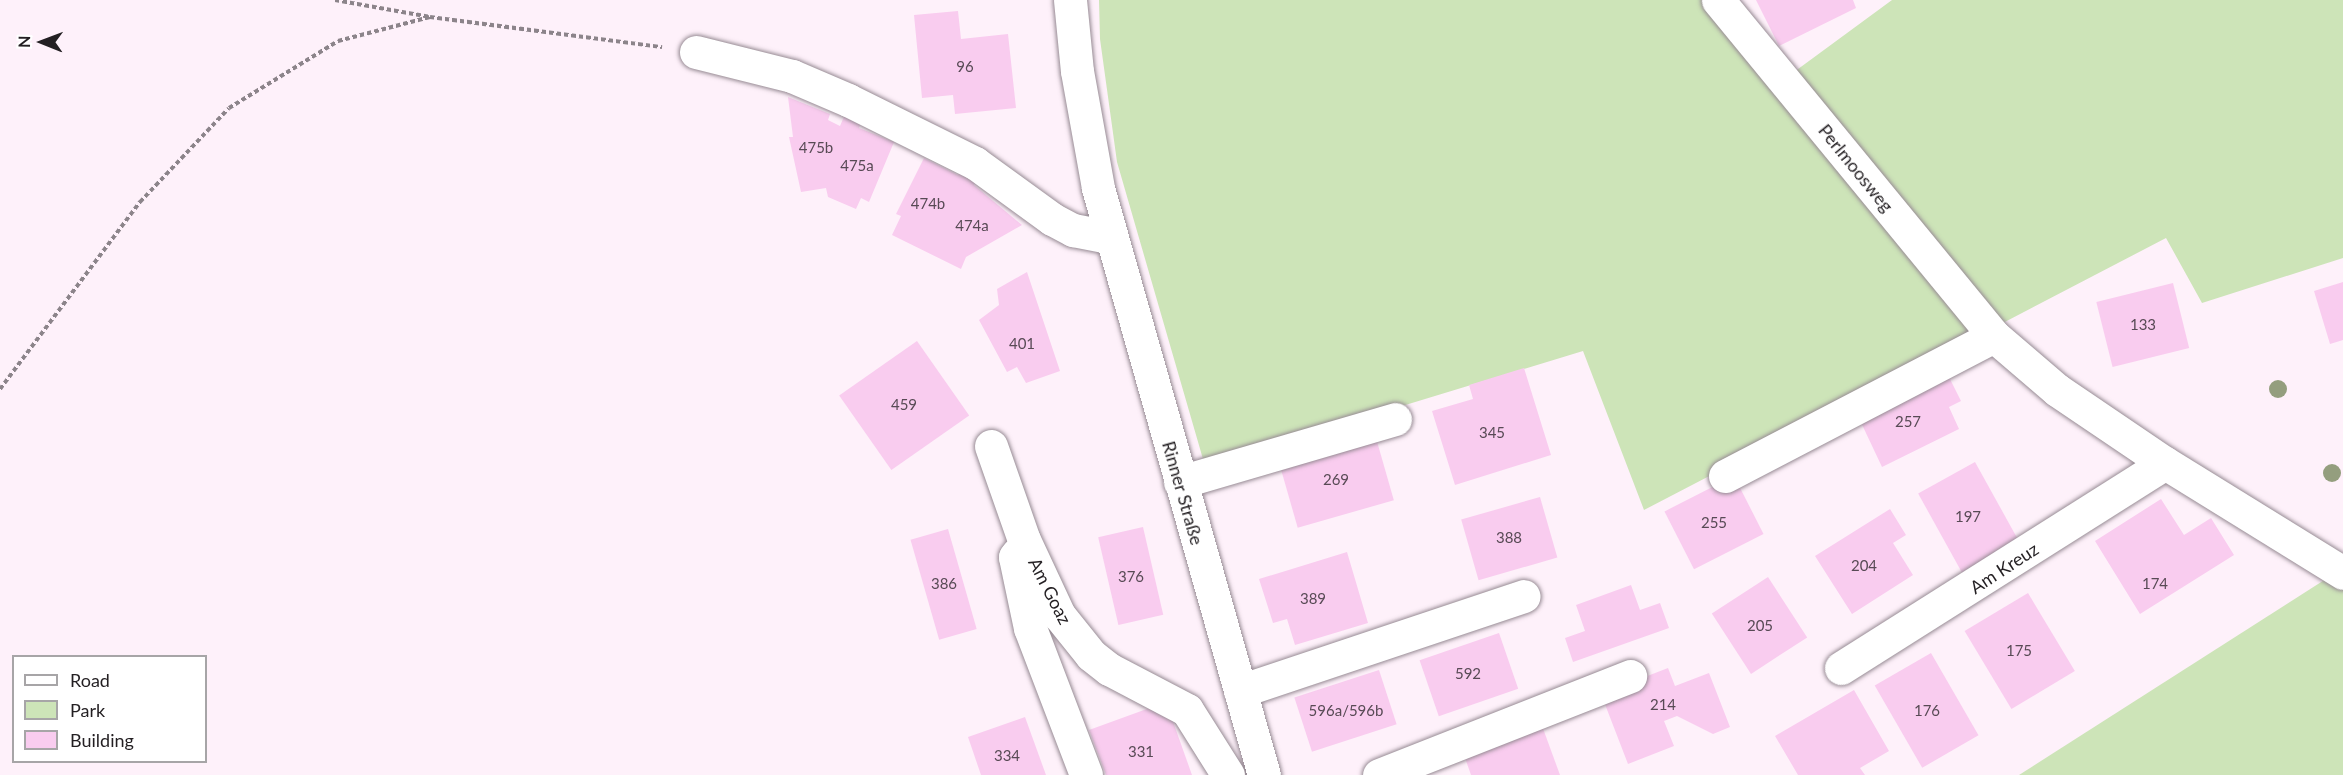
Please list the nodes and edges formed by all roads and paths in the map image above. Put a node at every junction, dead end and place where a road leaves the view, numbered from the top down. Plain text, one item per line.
1 (335, 0) edge
2 (1070, 0) edge
3 (1718, 0) edge
4 (430, 17) junction
5 (696, 52) joint
6 (1110, 237) junction
7 (1994, 336) junction
8 (0, 389) edge
9 (1395, 418) dead end
10 (991, 446) dead end
11 (2165, 463) junction
12 (1725, 476) dead end
13 (1180, 482) junction
14 (1024, 540) junction
15 (2343, 573) edge
16 (1524, 596) dead end
17 (1841, 668) dead end
18 (1630, 676) dead end
19 (1240, 692) junction
20 (1086, 775) edge
21 (1228, 775) edge
22 (1264, 775) edge
23 (1379, 775) edge

1 - 4 path
2 - 6 street, Rinner Straße
3 - 7 street, Perlmoosweg
4 - 5 path
4 - 8 path
5 - 6 street
6 - 13 street, Rinner Straße
7 - 11 street
7 - 12 street
9 - 13 street
10 - 14 street, Am Goaz
11 - 15 street
11 - 17 street, Am Kreuz
13 - 19 street, Rinner Straße
14 - 20 street
14 - 21 street, Am Goaz
16 - 19 street
18 - 23 street
19 - 22 street, Rinner Straße

